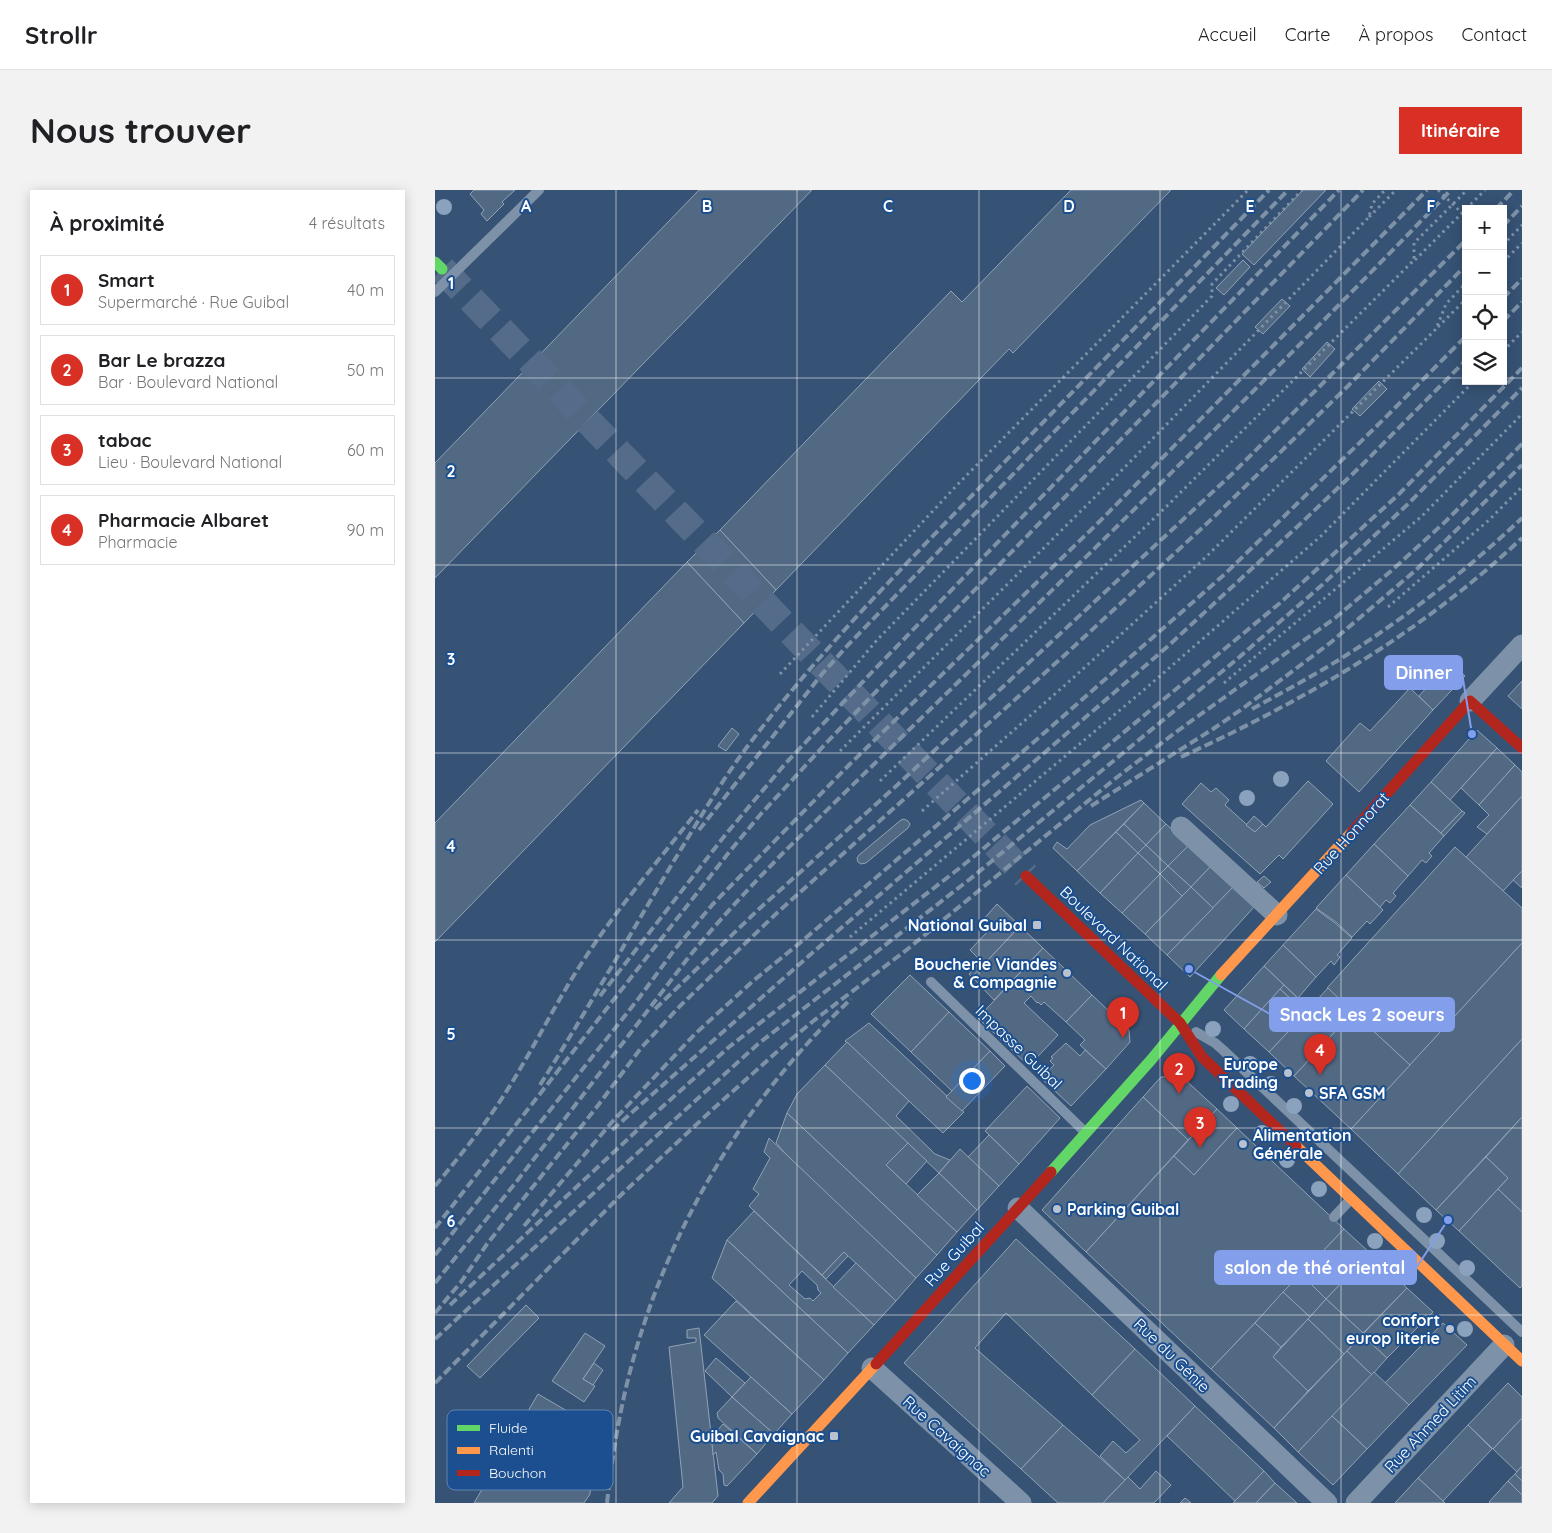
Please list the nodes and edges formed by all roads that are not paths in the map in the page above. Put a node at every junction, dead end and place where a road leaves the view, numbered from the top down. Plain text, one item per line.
1 (539, 190) edge
2 (435, 292) edge
3 (1522, 645) edge
4 (1471, 701) junction
5 (1522, 748) edge
6 (1181, 827) dead end
7 (1026, 876) tunnel mouth
8 (1277, 915) junction
9 (931, 982) dead end
10 (1180, 1023) junction
11 (1087, 1133) junction
12 (1351, 1199) junction
13 (1018, 1208) junction
14 (1334, 1217) dead end
15 (1521, 1331) edge
16 (1504, 1345) junction
17 (1522, 1361) edge
18 (873, 1368) junction
19 (748, 1503) edge
20 (1021, 1503) edge
21 (1327, 1503) edge
22 (1356, 1503) edge

1 - 2 lane
3 - 4 street, Rue Honnorat
4 - 5 street
4 - 8 street, Rue Honnorat
6 - 8 street
7 - 10 street, Boulevard National
8 - 10 street, Rue Honnorat
9 - 11 lane, Impasse Guibal
10 - 11 street, Rue Guibal
10 - 12 street, Boulevard National
10 - 15 lane, Boulevard National
11 - 13 street, Rue Guibal
12 - 14 lane
12 - 16 street, Boulevard National
13 - 18 street, Rue Guibal
13 - 21 street, Rue du Génie
15 - 16 lane
16 - 17 street, Boulevard National
16 - 22 street, Rue Ahmed Litim
18 - 19 street, Rue Guibal
18 - 20 street, Rue Cavaignac

